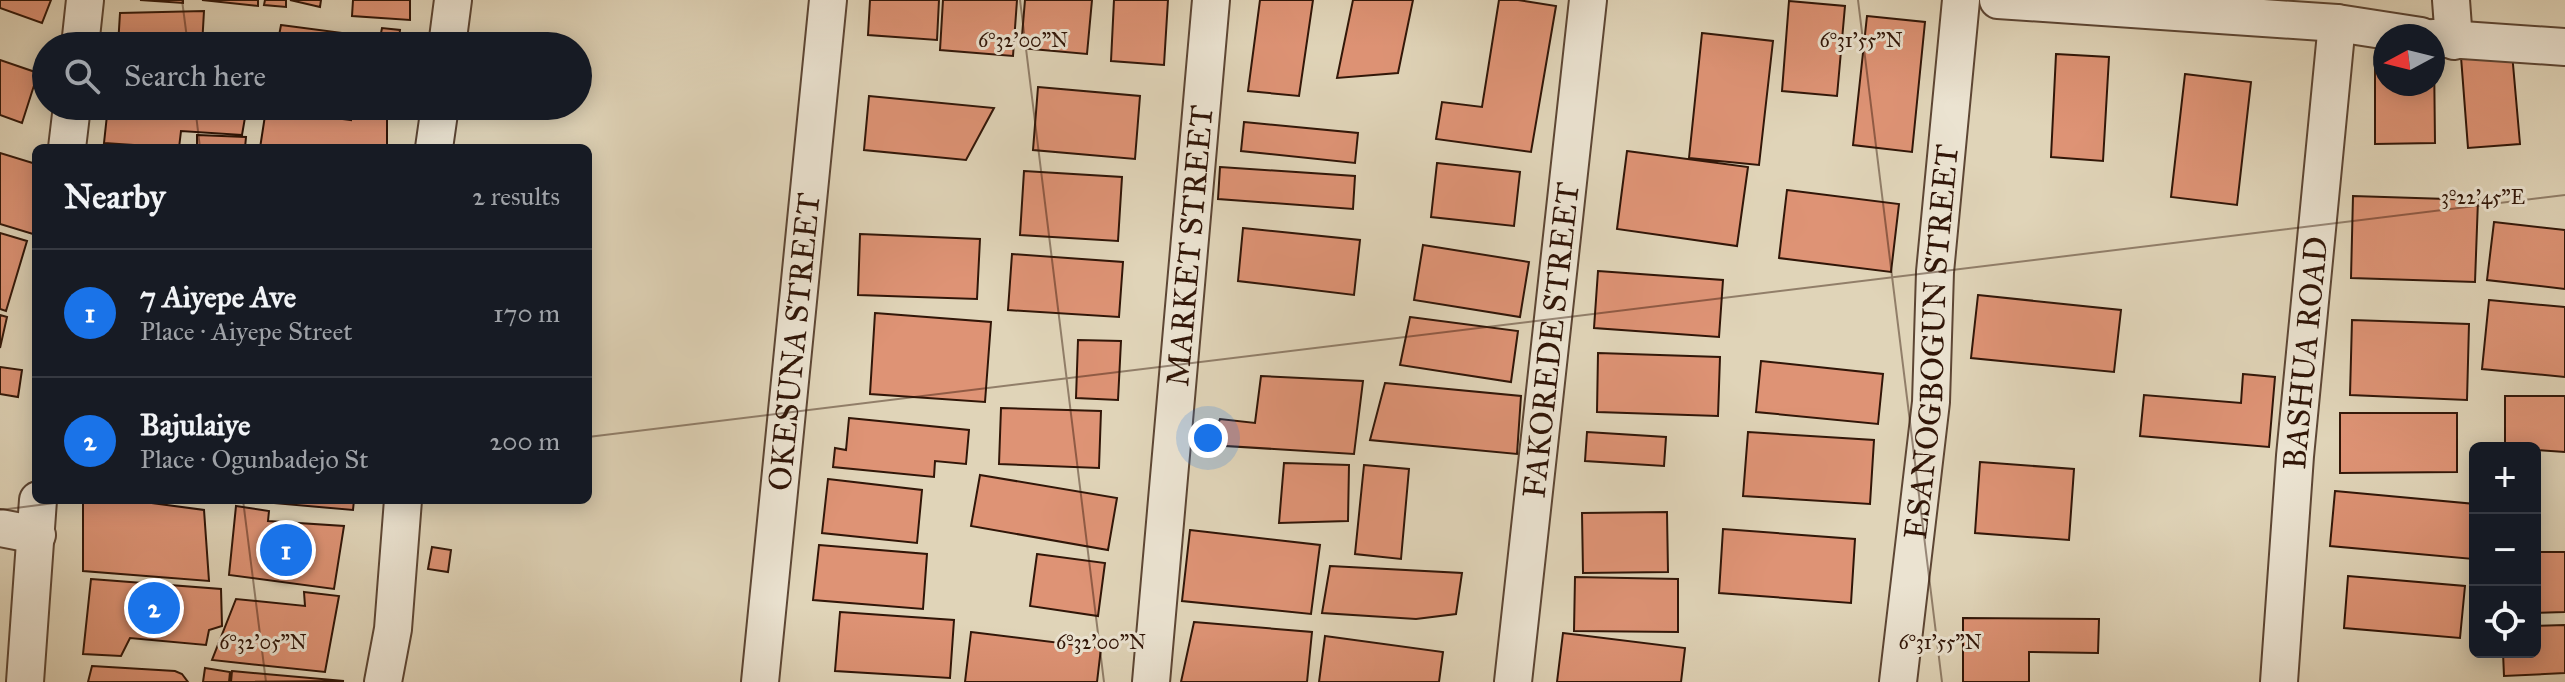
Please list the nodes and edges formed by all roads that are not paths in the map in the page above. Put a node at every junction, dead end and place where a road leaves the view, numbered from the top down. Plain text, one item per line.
1 (85, 0) edge
2 (453, 0) edge
3 (828, 0) edge
4 (1211, 0) edge
5 (1588, 0) edge
6 (1961, 0) edge
7 (1998, 0) edge
8 (2451, 0) edge
9 (2337, 23) junction
10 (2442, 24) edge
11 (2373, 28) edge
12 (82, 32) edge
13 (449, 32) edge
14 (2445, 39) edge
15 (2565, 47) edge
16 (70, 120) edge
17 (438, 120) edge
18 (67, 144) edge
19 (435, 144) edge
20 (403, 504) edge
21 (37, 518) edge
22 (0, 528) edge
23 (25, 682) edge
24 (383, 682) edge
25 (760, 682) edge
26 (1151, 682) edge
27 (1513, 682) edge
28 (1898, 682) edge
29 (2279, 682) edge

1 - 12 street
2 - 13 street
3 - 25 street, OKESUNA STREET
4 - 26 street, MARKET STREET
5 - 27 street, FAKOREDE STREET
6 - 28 street, ESANOGBOGUN STREET
7 - 9 street
8 - 10 street
9 - 11 street
9 - 29 street, BASHUA ROAD
14 - 15 street
16 - 18 street
17 - 19 street
20 - 24 street
21 - 22 street
21 - 23 street

